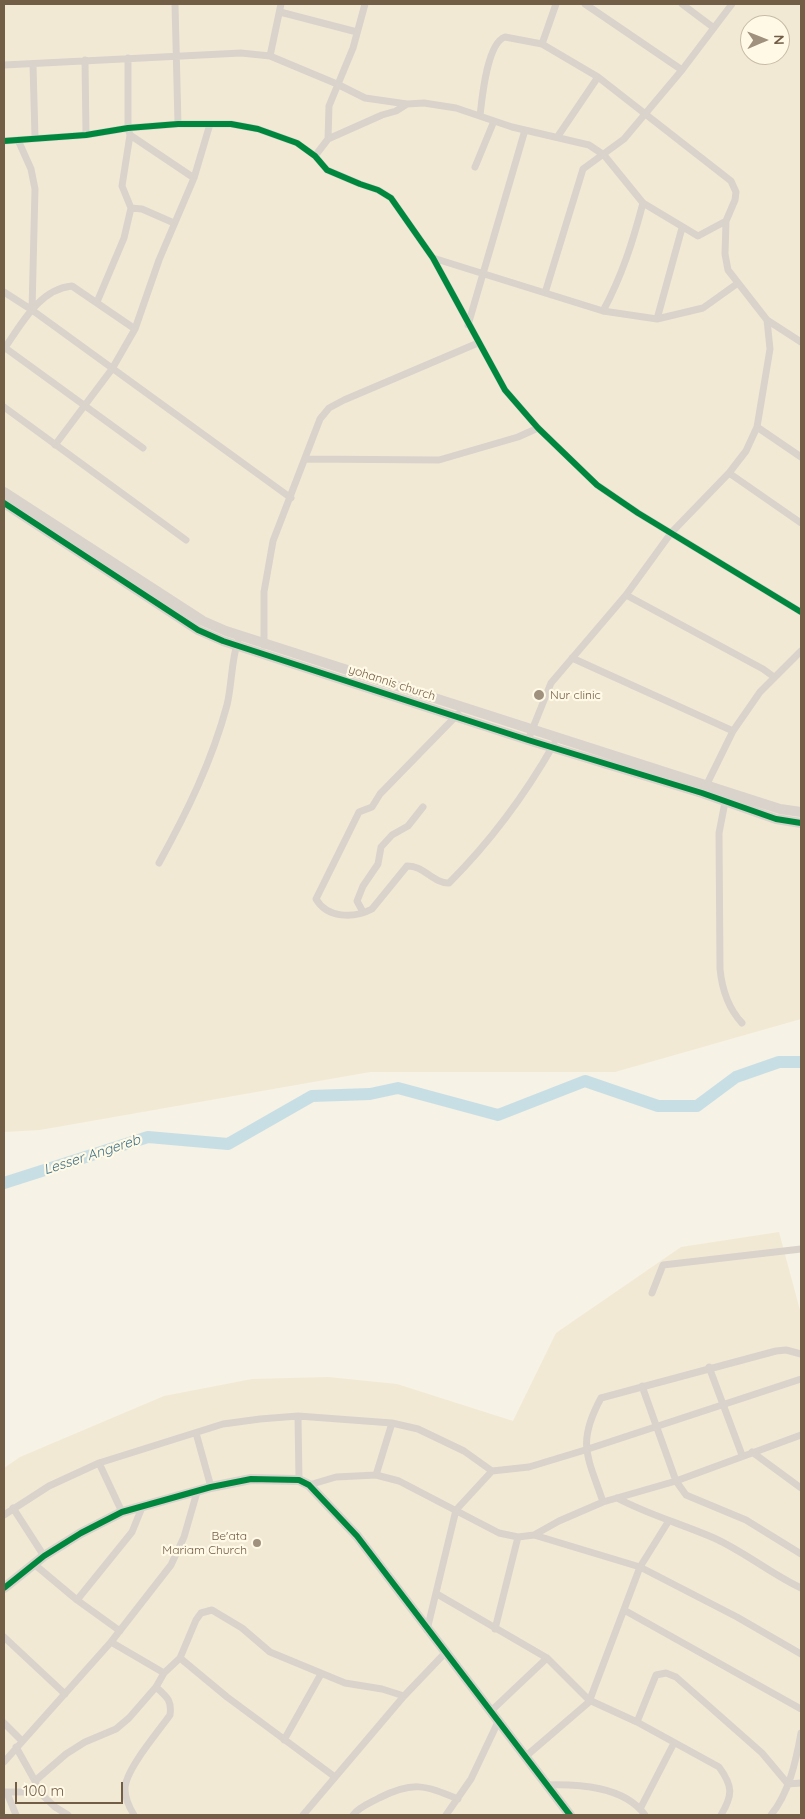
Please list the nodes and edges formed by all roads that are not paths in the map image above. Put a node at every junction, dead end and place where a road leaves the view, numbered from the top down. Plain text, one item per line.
1 (175, 4) edge
2 (281, 4) edge
3 (365, 4) edge
4 (556, 4) edge
5 (585, 4) edge
6 (682, 4) edge
7 (732, 4) edge
8 (280, 12) junction
9 (714, 28) junction
10 (357, 32) junction
11 (542, 44) junction
12 (177, 56) junction
13 (270, 56) junction
14 (128, 58) junction
15 (85, 60) junction
16 (4, 65) edge
17 (33, 65) junction
18 (682, 70) junction
19 (598, 77) junction
20 (337, 84) junction
21 (407, 104) junction
22 (647, 114) junction
23 (480, 116) junction
24 (494, 121) junction
25 (178, 124) junction
26 (210, 124) junction
27 (525, 130) junction
28 (129, 131) junction
29 (86, 135) junction
30 (558, 136) junction
31 (35, 137) junction
32 (328, 139) junction
33 (18, 140) junction
34 (4, 141) edge
35 (604, 155) junction
36 (315, 156) junction
37 (475, 167) dead end
38 (194, 178) junction
39 (643, 203) junction
40 (132, 208) junction
41 (726, 221) junction
42 (174, 223) junction
43 (682, 228) junction
44 (433, 258) junction
45 (484, 274) junction
46 (738, 283) junction
47 (4, 292) edge
48 (545, 293) junction
49 (97, 302) junction
50 (32, 310) junction
51 (603, 311) junction
52 (657, 319) junction
53 (767, 320) junction
54 (468, 324) junction
55 (135, 329) junction
56 (801, 342) edge
57 (478, 343) junction
58 (4, 348) edge
59 (112, 369) junction
60 (84, 405) junction
61 (4, 407) edge
62 (757, 427) junction
63 (538, 428) junction
64 (55, 445) junction
65 (143, 448) dead end
66 (801, 457) edge
67 (305, 459) junction
68 (729, 473) junction
69 (291, 498) junction
70 (5, 500) edge
71 (801, 523) edge
72 (671, 533) junction
73 (186, 540) dead end
74 (626, 596) junction
75 (801, 612) edge
76 (238, 641) junction
77 (264, 649) junction
78 (801, 651) edge
79 (572, 658) junction
80 (774, 677) junction
81 (459, 711) junction
82 (531, 729) junction
83 (733, 731) junction
84 (558, 737) junction
85 (528, 740) junction
86 (553, 747) junction
87 (704, 789) junction
88 (726, 796) junction
89 (423, 807) dead end
90 (801, 812) edge
91 (801, 823) edge
92 (159, 862) dead end
93 (363, 912) junction
94 (742, 1023) dead end
95 (801, 1249) edge
96 (652, 1293) dead end
97 (801, 1354) edge
98 (709, 1367) junction
99 (801, 1379) edge
100 (642, 1386) junction
101 (723, 1405) junction
102 (298, 1416) junction
103 (392, 1423) junction
104 (656, 1427) junction
105 (196, 1433) junction
106 (801, 1435) edge
107 (585, 1450) junction
108 (752, 1452) junction
109 (742, 1455) junction
110 (98, 1463) junction
111 (492, 1471) junction
112 (376, 1475) junction
113 (299, 1480) junction
114 (676, 1481) junction
115 (309, 1485) junction
116 (211, 1487) junction
117 (801, 1488) edge
118 (198, 1492) junction
119 (617, 1498) junction
120 (603, 1502) junction
121 (143, 1505) junction
122 (13, 1508) junction
123 (456, 1510) junction
124 (122, 1512) junction
125 (4, 1515) edge
126 (668, 1522) junction
127 (534, 1535) junction
128 (518, 1537) junction
129 (801, 1554) edge
130 (44, 1556) junction
131 (34, 1564) junction
132 (640, 1567) junction
133 (4, 1588) edge
134 (801, 1588) edge
135 (437, 1594) junction
136 (77, 1600) junction
137 (624, 1610) junction
138 (495, 1628) junction
139 (427, 1630) junction
140 (120, 1631) junction
141 (4, 1637) edge
142 (111, 1642) junction
143 (446, 1652) junction
144 (801, 1654) edge
145 (180, 1658) junction
146 (547, 1658) junction
147 (164, 1673) junction
148 (321, 1674) junction
149 (156, 1687) junction
150 (65, 1694) junction
151 (404, 1696) junction
152 (589, 1700) junction
153 (801, 1709) edge
154 (490, 1712) junction
155 (498, 1722) junction
156 (637, 1722) junction
157 (4, 1723) edge
158 (801, 1733) edge
159 (284, 1740) junction
160 (22, 1741) junction
161 (674, 1742) junction
162 (16, 1748) junction
163 (525, 1756) junction
164 (4, 1762) edge
165 (335, 1777) junction
166 (35, 1781) junction
167 (801, 1783) edge
168 (788, 1784) junction
169 (546, 1785) junction
170 (39, 1792) junction
171 (5, 1793) edge
172 (458, 1799) junction
173 (643, 1812) edge
174 (16, 1815) edge
175 (68, 1815) edge
176 (134, 1815) edge
177 (303, 1815) edge
178 (353, 1815) edge
179 (446, 1815) edge
180 (570, 1815) edge
181 (721, 1815) edge
182 (771, 1815) edge

1 - 12 street
2 - 8 street
3 - 10 street
4 - 11 street
5 - 18 street
6 - 9 street
7 - 9 street
8 - 10 street
8 - 13 street
9 - 18 street
10 - 20 street
11 - 19 street
11 - 23 street
12 - 13 street
12 - 14 street
12 - 25 street
13 - 20 street
14 - 15 street
14 - 28 street
15 - 17 street
15 - 29 street
16 - 17 street
17 - 31 street
18 - 22 street
19 - 22 street
19 - 30 street
20 - 21 street
20 - 32 street
21 - 23 street
21 - 32 street
22 - 35 street
22 - 41 street
23 - 24 street
24 - 27 street
24 - 37 street
25 - 26 street
25 - 28 street
26 - 36 street
26 - 38 street
27 - 30 street
27 - 45 street
28 - 29 street
28 - 38 street
28 - 40 street
29 - 31 street
30 - 35 street
31 - 33 street
32 - 36 street
33 - 34 street
33 - 50 street
35 - 39 street
35 - 48 street
36 - 44 street
38 - 42 street
39 - 43 street
39 - 51 street
40 - 42 street
40 - 49 street
41 - 43 street
41 - 46 street
42 - 55 street
43 - 52 street
44 - 45 street
44 - 54 street
45 - 48 street
45 - 54 street
46 - 52 street
46 - 53 street
47 - 50 street
48 - 51 street
49 - 50 street
49 - 55 street
50 - 58 street
50 - 59 street
51 - 52 street
53 - 56 street
53 - 62 street
54 - 57 street
55 - 59 street
57 - 63 street
57 - 67 street
58 - 60 street
59 - 60 street
59 - 69 street
60 - 64 street
60 - 65 street
61 - 64 street
62 - 66 street
62 - 68 street
63 - 67 street
63 - 72 street
64 - 73 street
67 - 69 street
68 - 71 street
68 - 72 street
69 - 77 street
70 - 76 street
72 - 74 street
72 - 75 street
74 - 79 street
74 - 80 street
76 - 77 street
76 - 92 street
77 - 81 street
78 - 80 street
79 - 82 street
79 - 83 street
80 - 83 street
81 - 82 street
81 - 85 street
81 - 93 street
82 - 84 street
82 - 85 street
83 - 87 street
84 - 86 street
84 - 87 street
85 - 86 street
86 - 87 street
86 - 93 street
87 - 88 street
88 - 90 street
88 - 91 street
88 - 94 street
89 - 93 street
95 - 96 street
97 - 98 street
98 - 100 street
98 - 101 street
99 - 101 street
100 - 104 street
100 - 107 street
101 - 104 street
101 - 109 street
102 - 103 street
102 - 105 street
102 - 113 street
103 - 111 street
103 - 112 street
104 - 107 street
104 - 114 street
105 - 110 street
105 - 116 street
106 - 108 street
107 - 111 street
107 - 120 street
108 - 109 street
108 - 117 street
109 - 114 street
110 - 122 street
110 - 124 street
111 - 123 street
112 - 115 street
112 - 123 street
113 - 115 street
113 - 116 street
114 - 119 street
114 - 129 street
115 - 139 street
116 - 118 street
118 - 121 street
118 - 140 street
119 - 120 street
119 - 126 street
120 - 127 street
121 - 124 street
121 - 136 street
122 - 125 street
122 - 130 street
123 - 128 street
123 - 135 street
124 - 130 street
126 - 132 street
126 - 134 street
127 - 128 street
127 - 132 street
128 - 138 street
130 - 131 street
131 - 133 street
131 - 136 street
132 - 137 street
132 - 144 street
135 - 138 street
135 - 139 street
136 - 140 street
137 - 152 street
137 - 153 street
138 - 146 street
139 - 143 street
140 - 142 street
141 - 150 street
142 - 147 street
142 - 150 street
143 - 151 street
143 - 154 street
145 - 147 street
145 - 148 street
145 - 159 street
146 - 152 street
146 - 154 street
147 - 149 street
148 - 151 street
148 - 159 street
149 - 166 street
149 - 176 street
150 - 160 street
151 - 165 street
152 - 156 street
152 - 163 street
154 - 155 street
155 - 163 street
155 - 172 street
156 - 161 street
156 - 168 street
157 - 160 street
158 - 168 street
159 - 165 street
160 - 162 street
161 - 173 street
161 - 181 street
162 - 164 street
162 - 166 street
163 - 169 street
165 - 177 street
166 - 170 street
167 - 168 street
168 - 182 street
169 - 173 street
169 - 180 street
170 - 171 street
170 - 175 street
171 - 174 street
172 - 178 street
172 - 179 street

